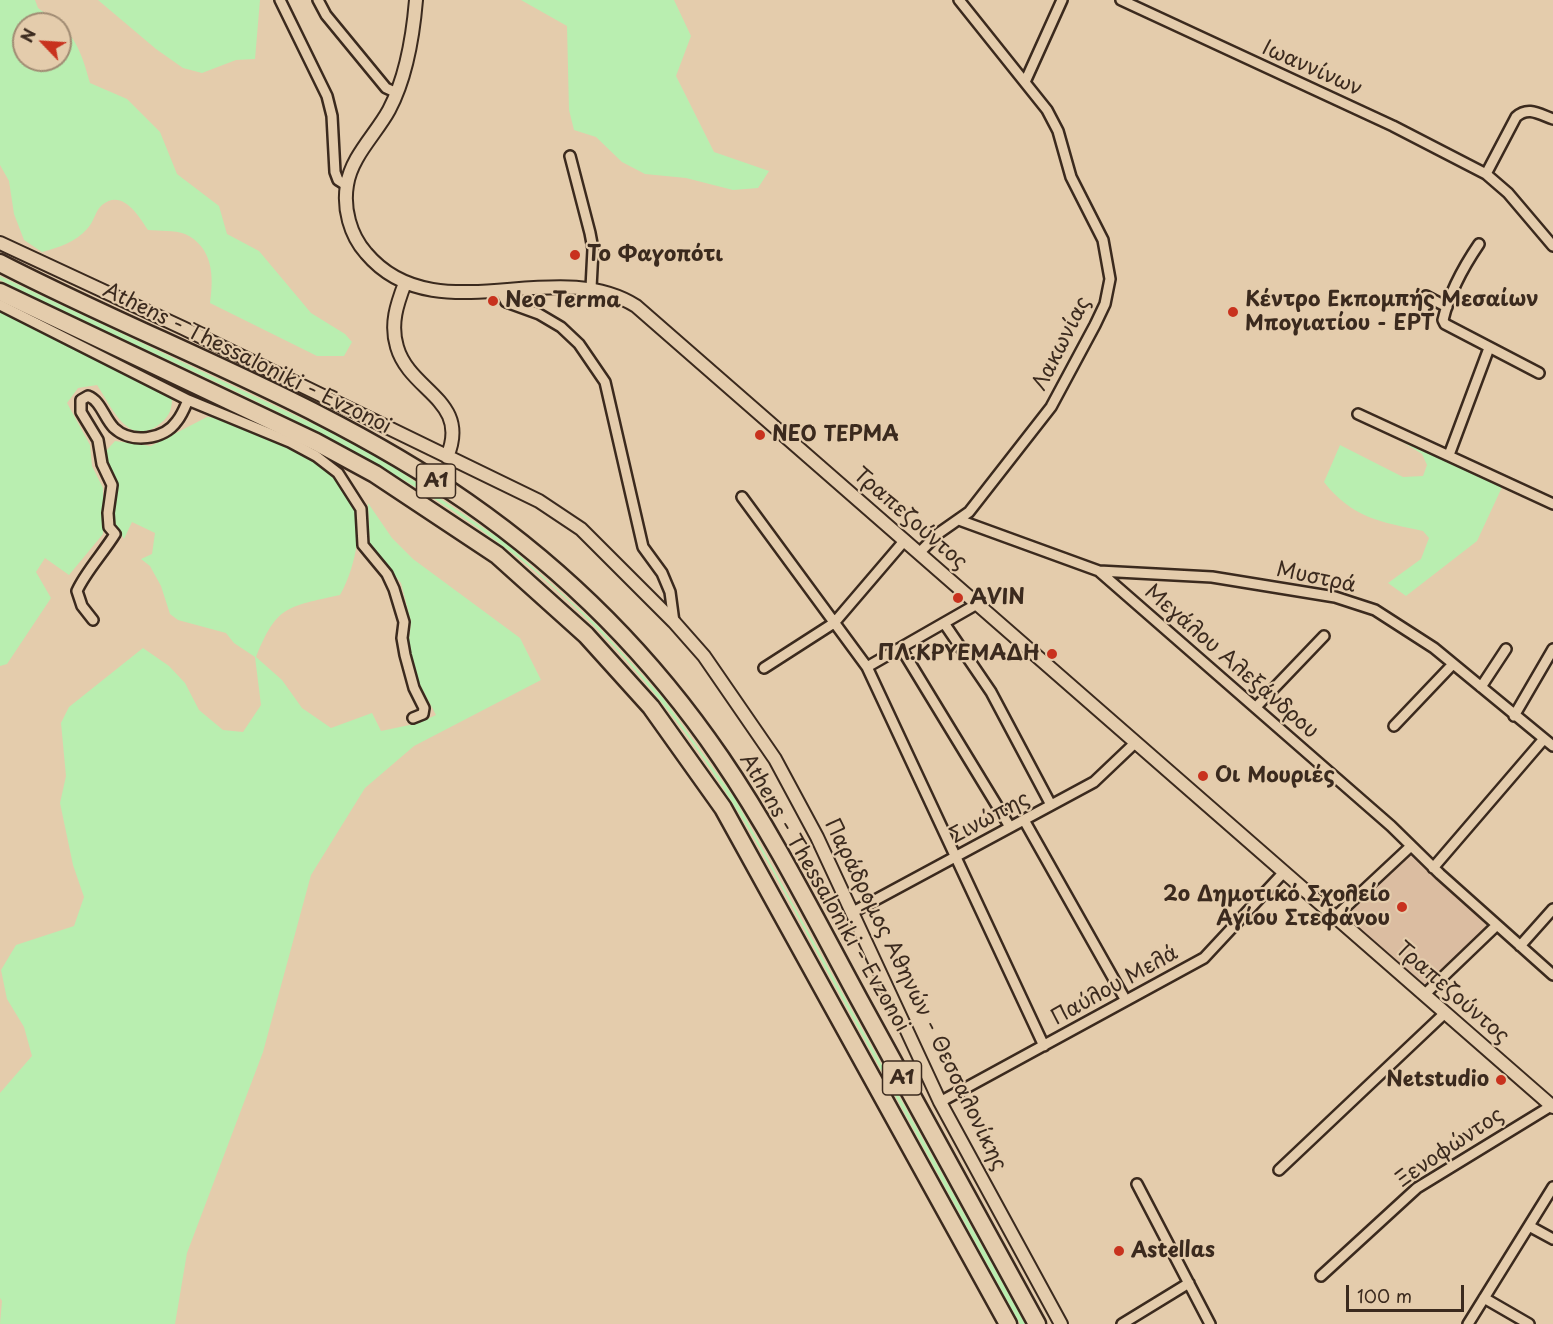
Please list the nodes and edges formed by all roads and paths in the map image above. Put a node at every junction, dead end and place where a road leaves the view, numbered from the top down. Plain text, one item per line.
1 (280, 0) edge
2 (318, 0) edge
3 (416, 0) edge
4 (959, 0) edge
5 (1062, 0) edge
6 (1121, 0) edge
7 (1025, 82) junction
8 (397, 93) junction
9 (1553, 119) edge
10 (570, 156) dead end
11 (1486, 174) junction
12 (346, 185) junction
13 (0, 243) edge
14 (1479, 244) dead end
15 (1553, 246) edge
16 (0, 263) edge
17 (405, 283) junction
18 (591, 288) junction
19 (500, 290) junction
20 (0, 292) edge
21 (1426, 296) dead end
22 (0, 305) edge
23 (1447, 307) junction
24 (1489, 348) junction
25 (1539, 373) dead end
26 (188, 400) junction
27 (1358, 414) dead end
28 (1449, 455) junction
29 (447, 457) junction
30 (742, 497) dead end
31 (1553, 504) edge
32 (959, 520) junction
33 (904, 540) junction
34 (919, 553) junction
35 (1099, 571) junction
36 (977, 604) junction
37 (93, 620) dead end
38 (674, 622) junction
39 (834, 623) junction
40 (944, 623) junction
41 (1324, 636) dead end
42 (901, 648) junction
43 (1506, 649) dead end
44 (1553, 649) edge
45 (1453, 664) junction
46 (867, 667) junction
47 (764, 668) dead end
48 (1481, 687) junction
49 (1256, 707) junction
50 (1514, 716) junction
51 (413, 717) dead end
52 (1394, 726) dead end
53 (1135, 742) junction
54 (1550, 743) edge
55 (1051, 805) junction
56 (1024, 820) junction
57 (1010, 827) junction
58 (1411, 846) junction
59 (955, 857) junction
60 (1433, 868) junction
61 (1284, 872) junction
62 (1553, 909) edge
63 (853, 912) junction
64 (1335, 917) junction
65 (1497, 925) junction
66 (1520, 946) junction
67 (1553, 975) edge
68 (1424, 995) junction
69 (1125, 999) junction
70 (1445, 1013) junction
71 (1044, 1046) junction
72 (940, 1102) junction
73 (1552, 1107) edge
74 (1279, 1170) dead end
75 (1137, 1184) dead end
76 (1551, 1194) edge
77 (1530, 1226) junction
78 (1553, 1239) edge
79 (1321, 1276) dead end
80 (1189, 1283) junction
81 (1484, 1298) junction
82 (1008, 1324) edge
83 (1037, 1324) edge
84 (1061, 1324) edge
85 (1122, 1324) edge
86 (1210, 1324) edge
87 (1468, 1324) edge
88 (1528, 1324) edge

1 - 12 street
2 - 8 street
3 - 8 main road, Τραπεζούντος
4 - 7 street, Λακωνίας
5 - 7 street
6 - 11 street, Ιωαννίνων
7 - 32 street, Λακωνίας
8 - 12 main road, Τραπεζούντος
9 - 11 street
10 - 18 street
11 - 15 street, Ιωαννίνων
12 - 17 main road, Τραπεζούντος
13 - 29 main road, Παράδρομος Αθηνών - Θεσσαλονίκης
14 - 23 street
16 - 83 highway, Athens - Thessaloniki - Evzonoi / Α1
17 - 19 main road, Τραπεζούντος
17 - 29 main road
18 - 19 main road, Τραπεζούντος
18 - 33 main road, Τραπεζούντος
19 - 38 street
20 - 82 highway, Athens - Thessaloniki - Evzonoi / Α1
21 - 23 street
22 - 26 street
23 - 24 street
24 - 25 street
24 - 28 street
26 - 37 street
26 - 51 street
27 - 28 street
28 - 31 street
29 - 38 main road, Παράδρομος Αθηνών - Θεσσαλονίκης
30 - 39 street
32 - 34 street, Λακωνίας
32 - 35 street
33 - 34 main road, Τραπεζούντος
33 - 39 street
34 - 36 main road, Τραπεζούντος
35 - 45 street, Μυστρά
35 - 49 street, Μεγάλου Αλεξάνδρου
36 - 40 street
36 - 53 main road, Τραπεζούντος
38 - 63 main road, Παράδρομος Αθηνών - Θεσσαλονίκης
39 - 46 street
39 - 47 street
40 - 42 street
40 - 55 street
41 - 49 street
42 - 46 street
42 - 57 street
43 - 48 street
44 - 50 street
45 - 48 street, Μυστρά
45 - 52 street
46 - 59 street
48 - 50 street, Μυστρά
49 - 58 street, Μεγάλου Αλεξάνδρου
50 - 54 street, Μυστρά
53 - 55 street, Σινώπης
53 - 61 main road, Τραπεζούντος
54 - 60 street
55 - 56 street, Σινώπης
56 - 57 street, Σινώπης
56 - 69 street
57 - 59 street, Σινώπης
58 - 60 street, Μεγάλου Αλεξάνδρου
58 - 64 street
59 - 63 street, Σινώπης
59 - 71 street
60 - 65 street, Μεγάλου Αλεξάνδρου
61 - 64 main road, Τραπεζούντος
61 - 69 street, Παύλου Μελά
62 - 66 street
63 - 72 main road, Παράδρομος Αθηνών - Θεσσαλονίκης
64 - 68 main road, Τραπεζούντος
65 - 66 street, Μεγάλου Αλεξάνδρου
65 - 68 street
66 - 67 street, Μεγάλου Αλεξάνδρου
68 - 70 main road, Τραπεζούντος
69 - 71 street, Παύλου Μελά
70 - 73 main road, Τραπεζούντος
70 - 74 street
71 - 72 street, Παύλου Μελά
72 - 84 main road, Παράδρομος Αθηνών - Θεσσαλονίκης
73 - 79 street, Ξενοφώντος
75 - 80 street
76 - 77 street
77 - 78 street
77 - 81 street
80 - 85 street
80 - 86 street
81 - 87 street
81 - 88 street

